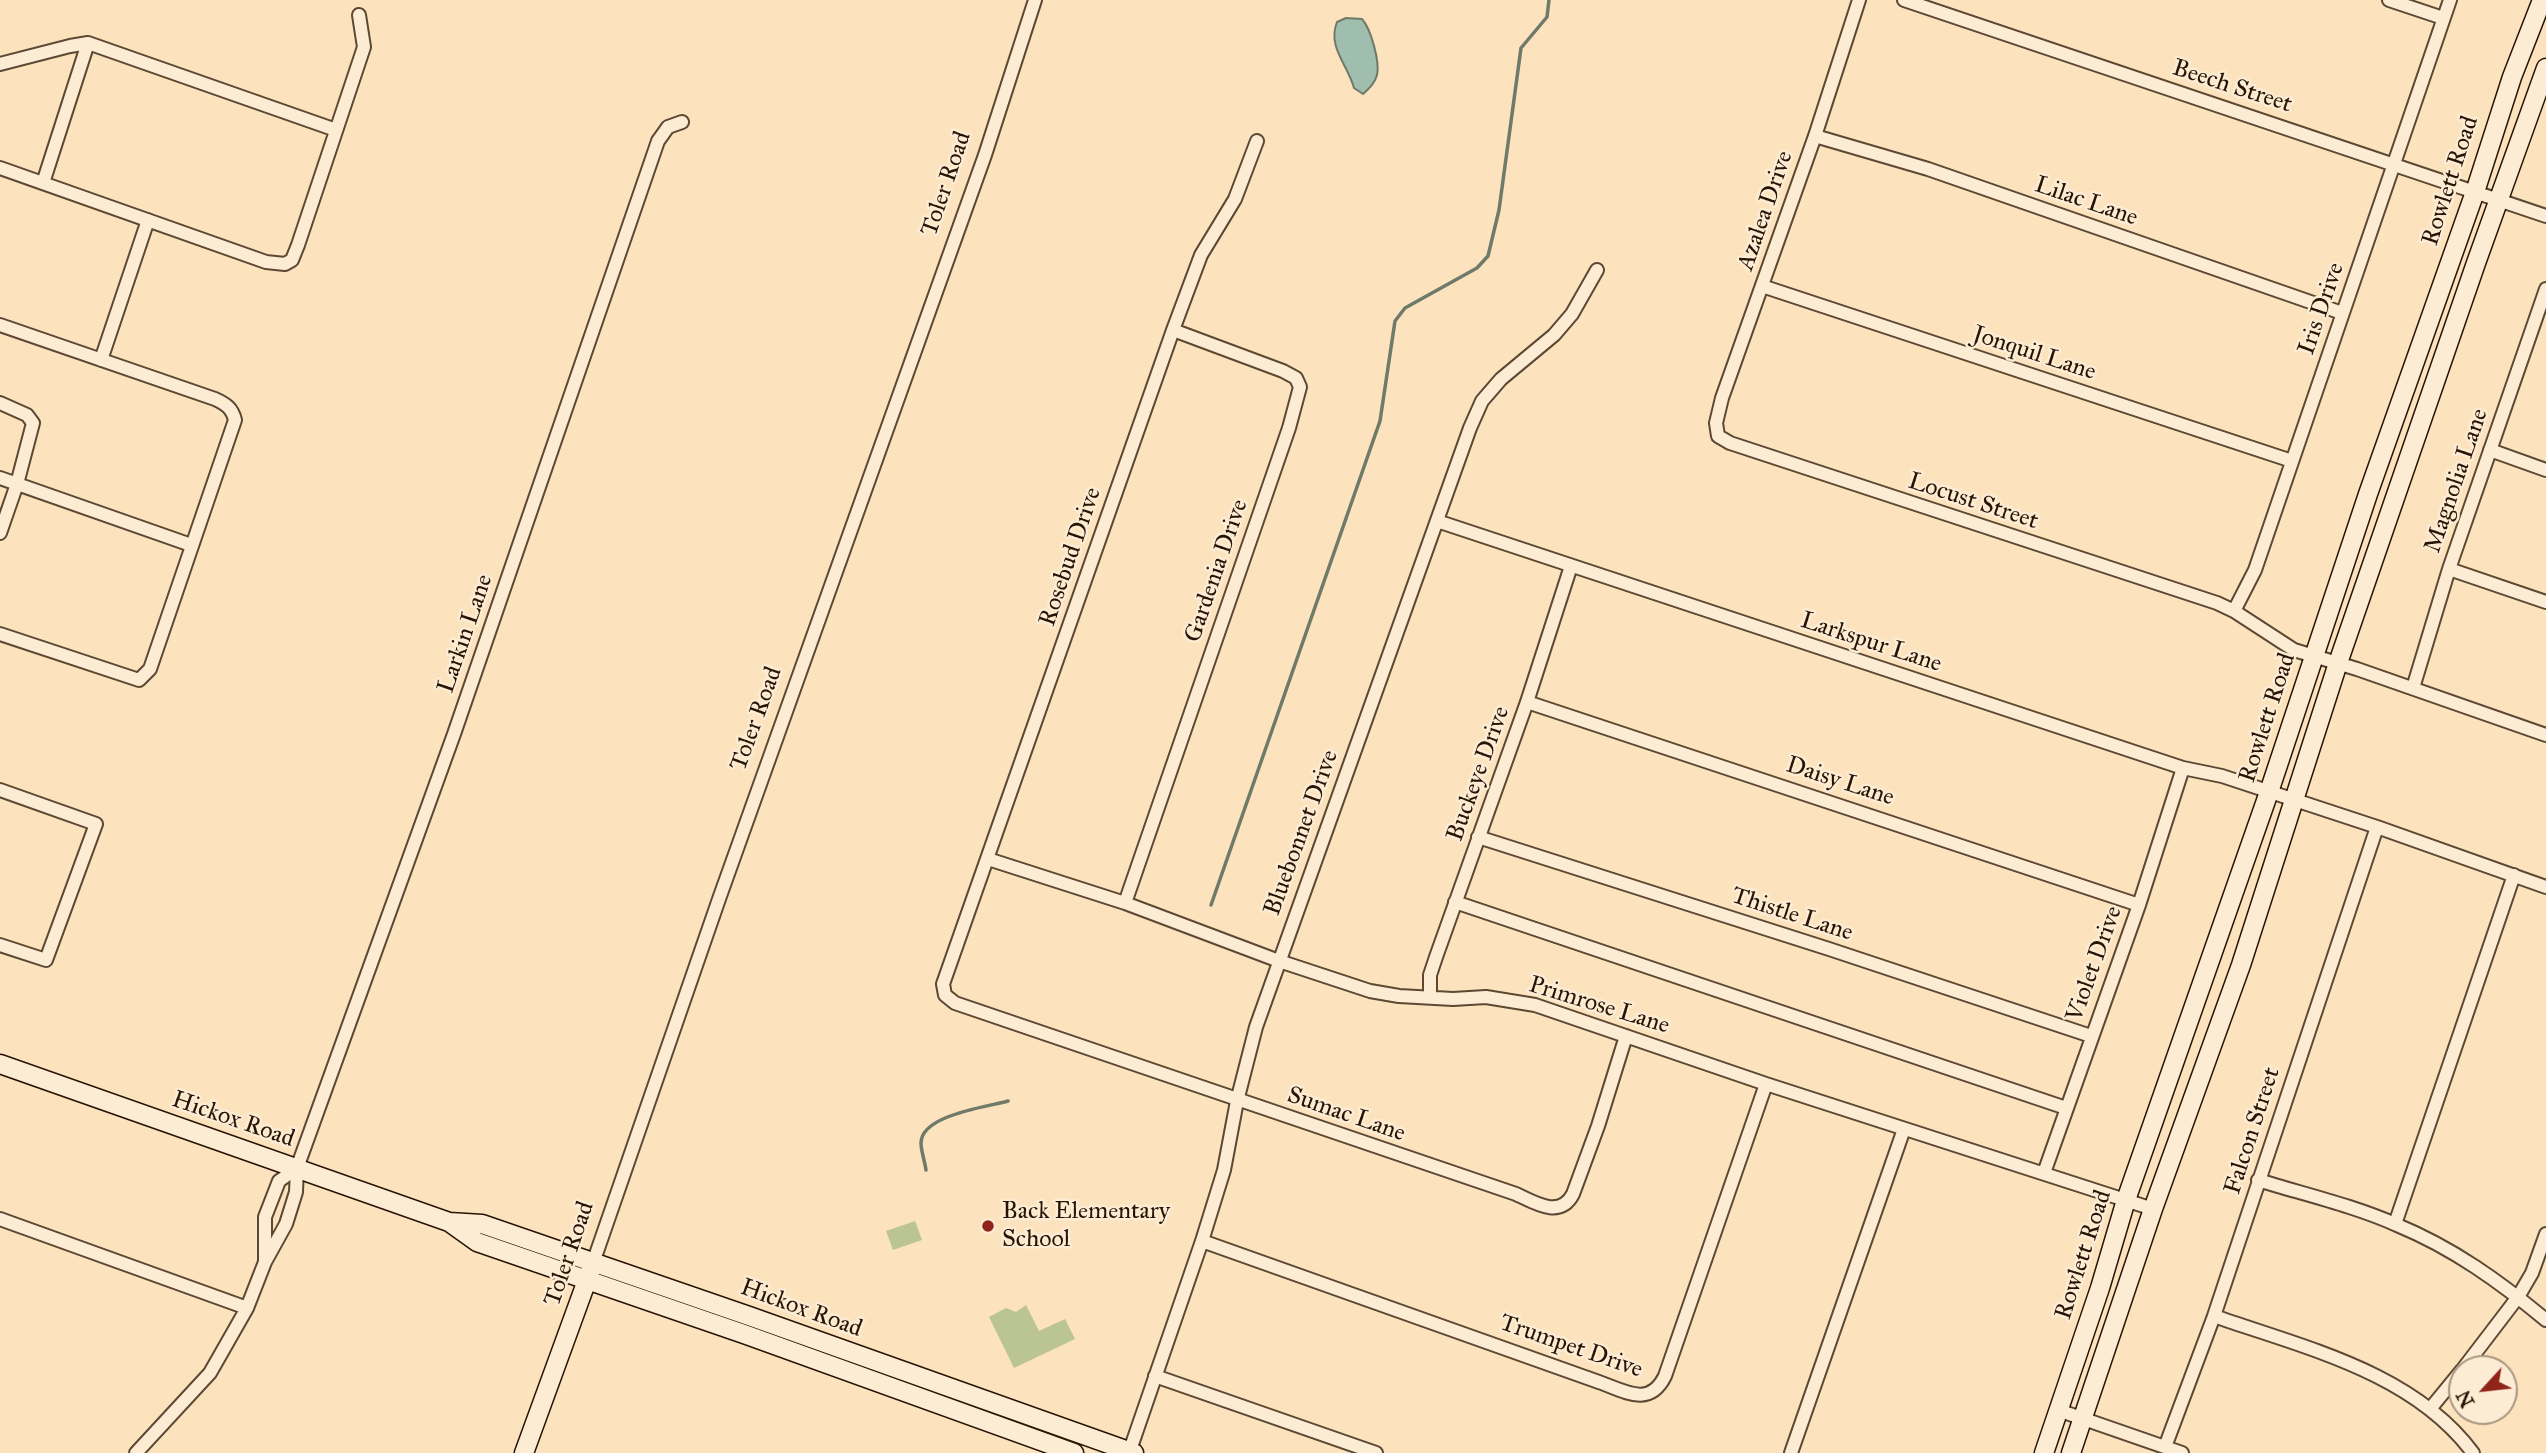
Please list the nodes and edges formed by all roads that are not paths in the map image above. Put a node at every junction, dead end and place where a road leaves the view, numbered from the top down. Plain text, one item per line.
1 (1035, 0) edge
2 (1859, 0) edge
3 (1904, 0) edge
4 (2389, 0) edge
5 (2450, 0) edge
6 (2542, 0) edge
7 (359, 15) dead end
8 (2444, 18) junction
9 (88, 43) junction
10 (0, 64) edge
11 (2546, 68) edge
12 (682, 122) dead end
13 (337, 130) junction
14 (1815, 136) junction
15 (1257, 141) dead end
16 (2395, 164) junction
17 (0, 168) edge
18 (43, 183) junction
19 (2475, 192) junction
20 (2499, 200) junction
21 (2546, 216) edge
22 (148, 220) junction
23 (1597, 270) dead end
24 (1762, 286) junction
25 (2546, 289) edge
26 (2342, 313) junction
27 (0, 326) edge
28 (1173, 330) junction
29 (101, 360) junction
30 (0, 403) edge
31 (1718, 436) joint
32 (2490, 450) junction
33 (2292, 461) junction
34 (2546, 470) edge
35 (0, 478) edge
36 (17, 484) junction
37 (1437, 521) junction
38 (0, 533) edge
39 (191, 545) junction
40 (1571, 566) junction
41 (2449, 569) junction
42 (2546, 602) edge
43 (2234, 611) junction
44 (0, 634) edge
45 (2314, 656) junction
46 (2338, 663) junction
47 (2413, 688) junction
48 (1527, 702) junction
49 (2546, 735) edge
50 (2183, 768) junction
51 (0, 790) edge
52 (2269, 792) junction
53 (2294, 800) junction
54 (2377, 827) junction
55 (1478, 837) junction
56 (988, 859) junction
57 (2514, 875) junction
58 (2546, 887) edge
59 (1455, 902) junction
60 (1125, 903) junction
61 (2139, 905) junction
62 (0, 945) edge
63 (1279, 961) junction
64 (945, 995) joint
65 (1430, 997) junction
66 (1626, 1036) junction
67 (2091, 1036) junction
68 (0, 1064) edge
69 (1766, 1084) junction
70 (1237, 1101) junction
71 (2066, 1108) junction
72 (1903, 1129) junction
73 (297, 1168) junction
74 (2044, 1172) junction
75 (2259, 1180) junction
76 (2126, 1200) junction
77 (2153, 1209) junction
78 (0, 1219) edge
79 (450, 1222) junction
80 (2395, 1224) junction
81 (2546, 1234) edge
82 (1202, 1241) junction
83 (265, 1262) junction
84 (593, 1263) junction
85 (587, 1280) junction
86 (2518, 1297) junction
87 (247, 1308) junction
88 (2214, 1316) junction
89 (2546, 1321) edge
90 (859, 1355) junction
91 (2474, 1355) edge
92 (853, 1373) junction
93 (1155, 1376) junction
94 (880, 1383) junction
95 (2448, 1388) edge
96 (998, 1404) junction
97 (2430, 1409) junction
98 (2058, 1410) junction
99 (2082, 1419) junction
100 (2165, 1447) junction
101 (1131, 1452) edge
102 (136, 1453) edge
103 (524, 1453) edge
104 (1074, 1453) edge
105 (1376, 1453) edge
106 (1791, 1453) edge
107 (2044, 1453) edge
108 (2071, 1453) edge
109 (2182, 1453) edge
110 (2473, 1453) edge

1 - 84 street, Toler Road
2 - 14 street, Azalea Drive
3 - 16 street, Beech Street
4 - 8 street
5 - 8 street, Iris Drive
6 - 19 main road, Rowlett Road
7 - 13 street
8 - 16 street, Iris Drive
9 - 10 street
9 - 13 street
9 - 18 street
11 - 20 main road, Rowlett Road
12 - 73 street, Larkin Lane
13 - 22 street
14 - 24 street, Azalea Drive
14 - 26 street, Lilac Lane
15 - 28 street, Rosebud Drive
16 - 19 street, Beech Street
16 - 26 street, Iris Drive
17 - 18 street
18 - 22 street
19 - 20 street, Beech Street
19 - 45 main road, Rowlett Road
20 - 21 street, Beech Street
20 - 46 main road, Rowlett Road
22 - 29 street
23 - 37 street, Bluebonnet Drive
24 - 31 street, Azalea Drive
24 - 33 street, Jonquil Lane
25 - 32 street, Magnolia Lane
26 - 33 street, Iris Drive
27 - 29 street
28 - 56 street, Rosebud Drive
28 - 60 street, Gardenia Drive
29 - 39 street
30 - 36 street
31 - 43 street, Locust Street
32 - 34 street
32 - 41 street, Magnolia Lane
33 - 43 street, Iris Drive
35 - 36 street
36 - 38 street
36 - 39 street
37 - 40 street, Larkspur Lane
37 - 63 street, Bluebonnet Drive
39 - 44 street
40 - 48 street, Buckeye Drive
40 - 50 street, Larkspur Lane
41 - 42 street
41 - 47 street, Magnolia Lane
43 - 45 street
45 - 46 street
45 - 52 main road, Rowlett Road
46 - 47 street
46 - 53 main road, Rowlett Road
47 - 49 street
48 - 55 street, Buckeye Drive
48 - 61 street, Daisy Lane
50 - 52 street, Larkspur Lane
50 - 61 street, Violet Drive
51 - 62 street
52 - 53 street, Larkspur Lane
52 - 76 main road, Rowlett Road
53 - 54 street, Larkspur Lane
53 - 77 main road, Rowlett Road
54 - 57 street, Larkspur Lane
54 - 75 street, Falcon Street
55 - 59 street, Buckeye Drive
55 - 67 street, Thistle Lane
56 - 60 street, Primrose Lane
56 - 64 street, Rosebud Drive
57 - 58 street, Larkspur Lane
57 - 80 street
59 - 65 street, Buckeye Drive
59 - 71 street
60 - 63 street, Primrose Lane
61 - 67 street, Violet Drive
63 - 65 street, Primrose Lane
63 - 70 street, Bluebonnet Drive
64 - 70 street, Sumac Lane
65 - 66 street, Primrose Lane
66 - 69 street, Primrose Lane
66 - 70 street, Sumac Lane
67 - 71 street, Violet Drive
68 - 73 main road, Hickox Road
69 - 72 street, Primrose Lane
69 - 82 street, Trumpet Drive
70 - 82 street, Bluebonnet Drive
71 - 74 street, Violet Drive
72 - 74 street, Primrose Lane
72 - 106 street
73 - 79 main road, Hickox Road
73 - 83 street
73 - 83 street
74 - 76 street, Primrose Lane
75 - 80 street
75 - 88 street, Falcon Street
76 - 77 street, Primrose Lane
76 - 98 main road, Rowlett Road
77 - 99 main road, Rowlett Road
78 - 87 street
79 - 84 main road, Hickox Road
79 - 85 main road, Hickox Road
80 - 86 street
81 - 86 street
82 - 93 street, Bluebonnet Drive
83 - 87 street
84 - 85 main road, Toler Road
84 - 90 main road, Hickox Road
85 - 92 main road, Hickox Road
85 - 103 main road, Toler Road
86 - 89 street
86 - 91 street
87 - 102 street
88 - 97 street
88 - 100 street, Falcon Street
90 - 92 main road
90 - 96 main road, Hickox Road
92 - 94 main road, Hickox Road
93 - 101 street, Bluebonnet Drive
93 - 105 street
94 - 96 main road
94 - 104 main road, Hickox Road
95 - 97 street
96 - 101 main road, Hickox Road
97 - 110 street
98 - 99 street
98 - 107 main road, Rowlett Road
99 - 100 street
99 - 108 main road, Rowlett Road
100 - 109 street

